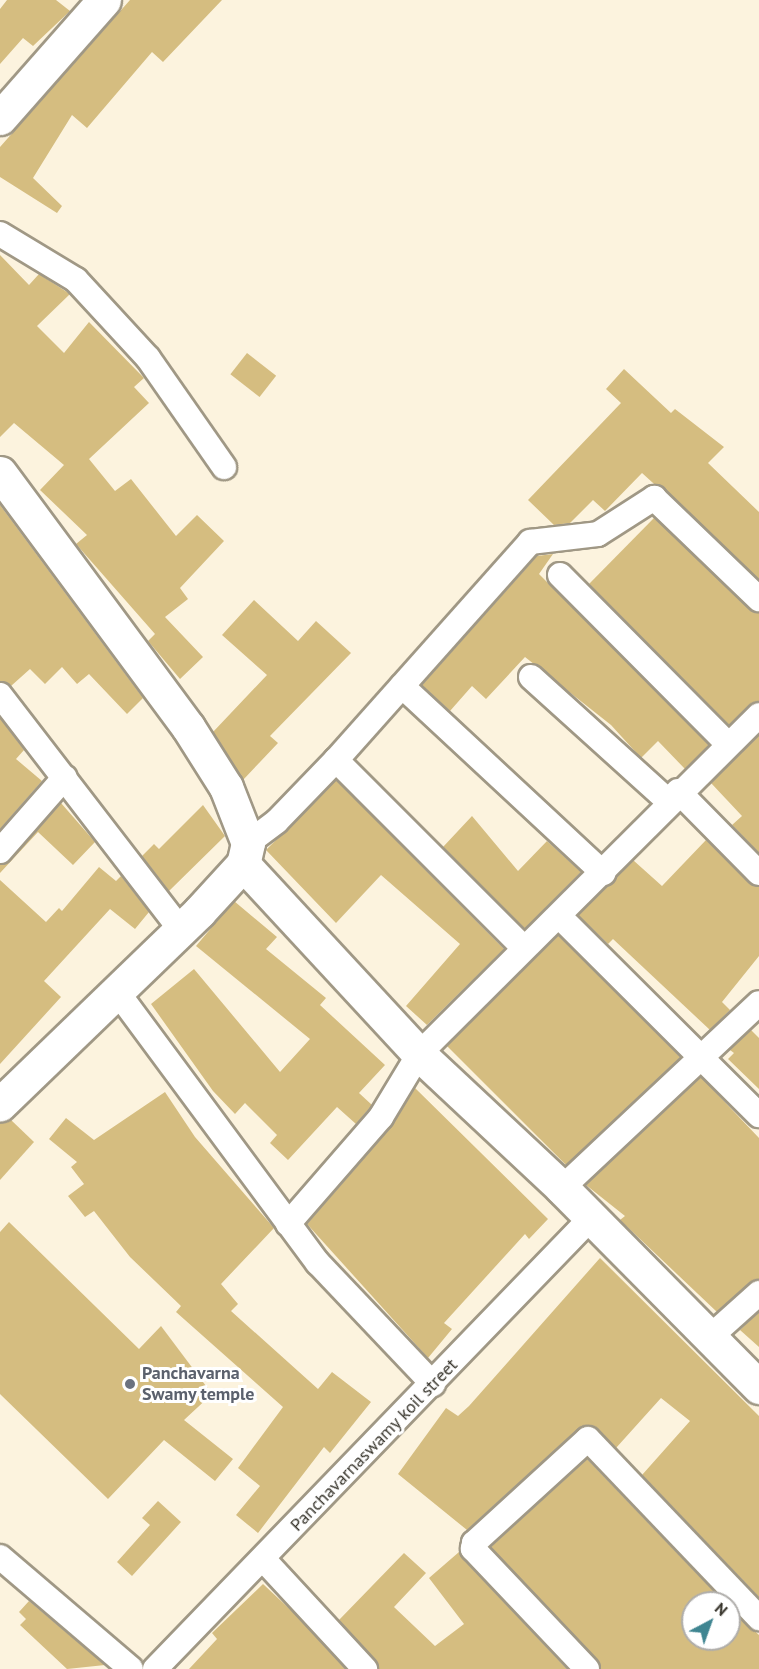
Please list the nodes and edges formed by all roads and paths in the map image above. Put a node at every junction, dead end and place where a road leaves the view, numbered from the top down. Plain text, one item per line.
1 (105, 0) edge
2 (0, 118) edge
3 (0, 234) edge
4 (224, 467) dead end
5 (0, 473) edge
6 (560, 575) dead end
7 (759, 599) edge
8 (531, 677) dead end
9 (402, 686) junction
10 (0, 695) edge
11 (759, 715) edge
12 (728, 744) junction
13 (336, 760) junction
14 (65, 777) junction
15 (673, 796) junction
16 (0, 851) edge
17 (245, 853) junction
18 (603, 873) junction
19 (759, 873) edge
20 (560, 918) junction
21 (181, 930) junction
22 (522, 947) junction
23 (117, 993) junction
24 (759, 1004) edge
25 (419, 1054) junction
26 (700, 1058) junction
27 (0, 1104) edge
28 (759, 1116) edge
29 (562, 1188) junction
30 (591, 1218) junction
31 (288, 1224) junction
32 (759, 1293) edge
33 (710, 1337) junction
34 (433, 1384) junction
35 (759, 1387) edge
36 (0, 1557) edge
37 (264, 1560) junction
38 (759, 1618) edge
39 (131, 1669) edge
40 (155, 1669) edge
41 (366, 1669) edge
42 (587, 1669) edge

1 - 2 main road
3 - 4 street
5 - 17 main road
6 - 12 street
7 - 9 street
8 - 15 street
9 - 13 street
9 - 18 street
10 - 14 street
11 - 12 street
12 - 15 street
13 - 17 street
13 - 22 street
14 - 16 street
14 - 21 street
15 - 18 street
15 - 19 street
17 - 21 main road
17 - 25 main road
18 - 20 street
20 - 22 street
20 - 26 street
21 - 23 main road
22 - 25 street
23 - 27 main road
23 - 31 street
24 - 26 street
25 - 29 main road
25 - 31 street
26 - 28 street
26 - 29 street
29 - 30 main road
30 - 33 main road
30 - 34 street, Panchavarnaswamy koil street
31 - 34 street
32 - 33 street
33 - 35 main road
34 - 37 street, Panchavarnaswamy koil street
36 - 39 street
37 - 40 street, Panchavarnaswamy koil street
37 - 41 street
38 - 42 street

